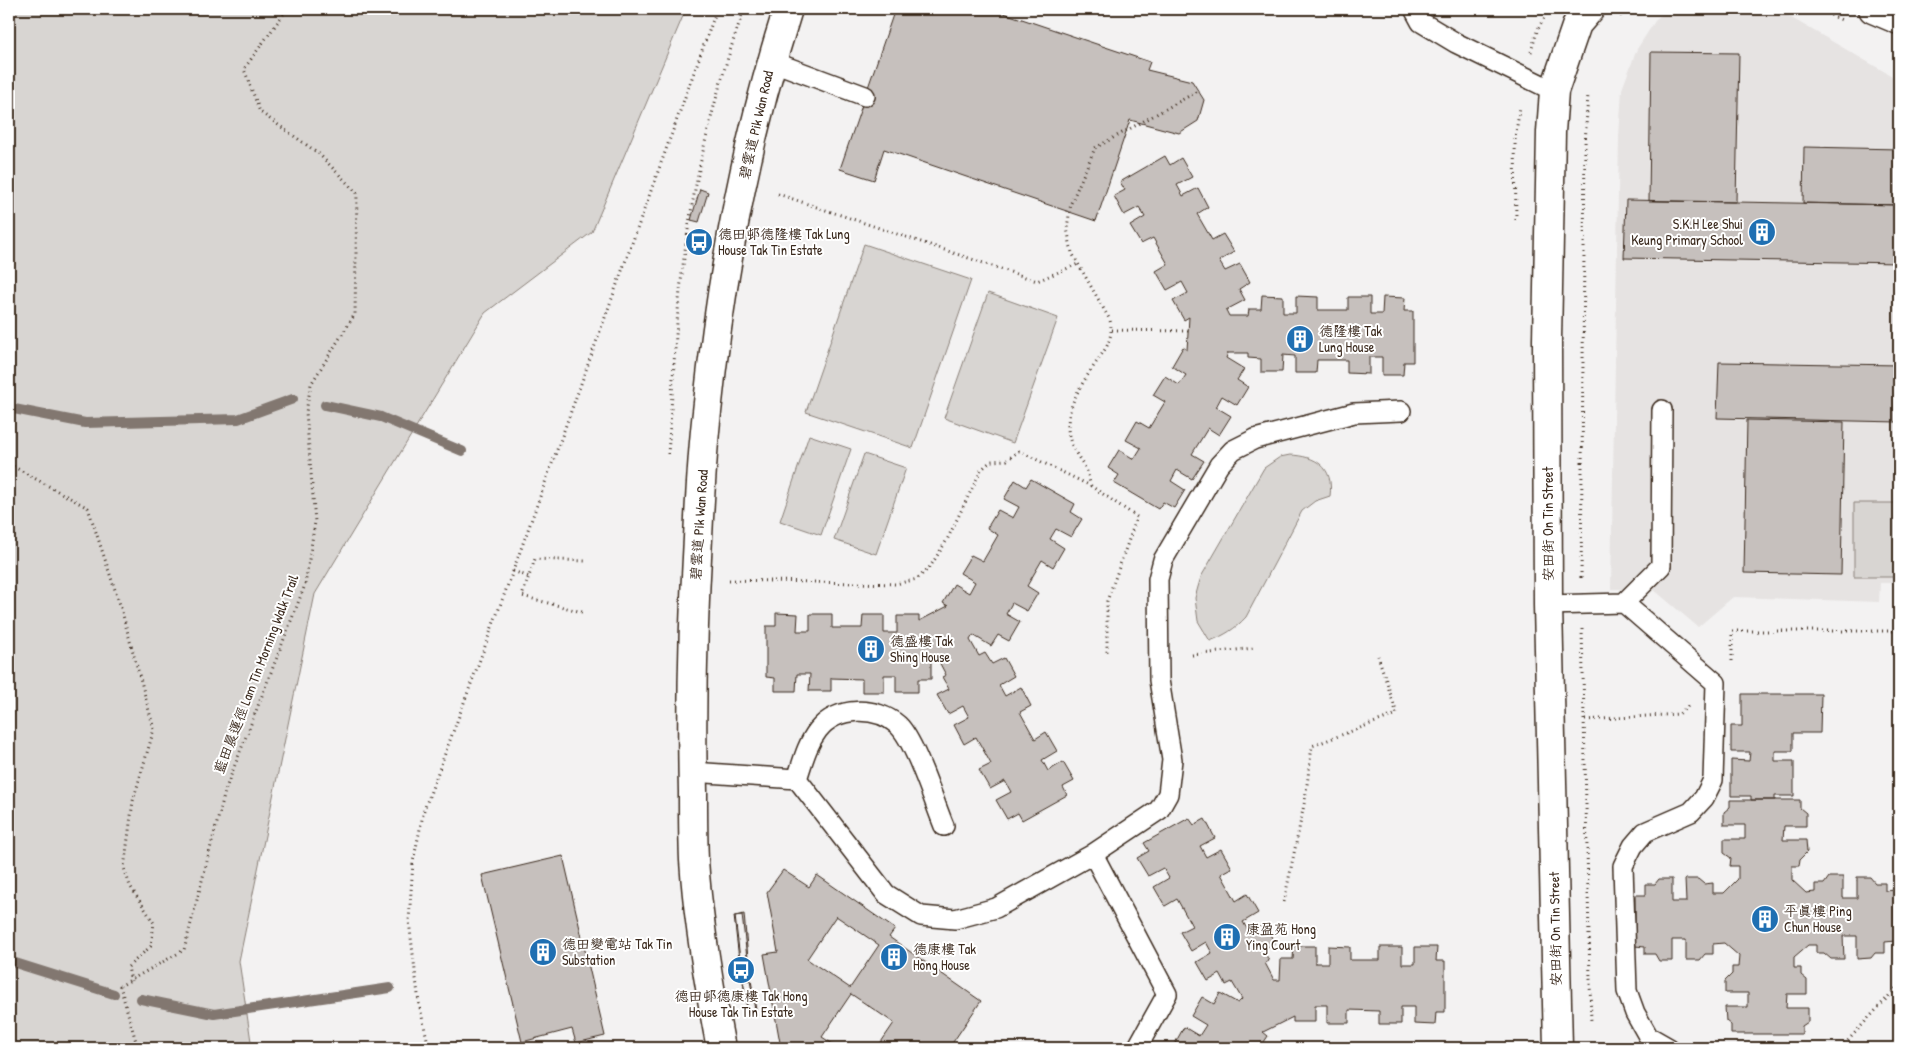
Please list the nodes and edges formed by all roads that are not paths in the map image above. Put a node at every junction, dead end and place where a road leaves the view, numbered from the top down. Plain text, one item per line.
1 (788, 9) edge
2 (1414, 9) edge
3 (1873, 9) edge
4 (1602, 14) edge
5 (1899, 20) edge
6 (771, 61) junction
7 (1554, 91) junction
8 (865, 96) dead end
9 (1662, 410) dead end
10 (1401, 411) dead end
11 (1624, 603) junction
12 (1548, 605) junction
13 (692, 772) junction
14 (797, 778) junction
15 (944, 826) dead end
16 (1093, 854) junction
17 (721, 1048) edge
18 (1137, 1048) edge
19 (1558, 1048) edge
20 (1669, 1048) edge

1 - 6 street, 碧雲道 Pik Wan Road
2 - 7 lane
3 - 5 street
4 - 7 street, 安田街 On Tin Street
6 - 8 lane
6 - 13 street, 碧雲道 Pik Wan Road
7 - 12 street, 安田街 On Tin Street
9 - 11 lane
10 - 16 lane
11 - 12 lane
11 - 20 lane
12 - 19 street, 安田街 On Tin Street
13 - 14 lane
13 - 17 street, 碧雲道 Pik Wan Road
14 - 15 lane
14 - 16 lane
16 - 18 lane

